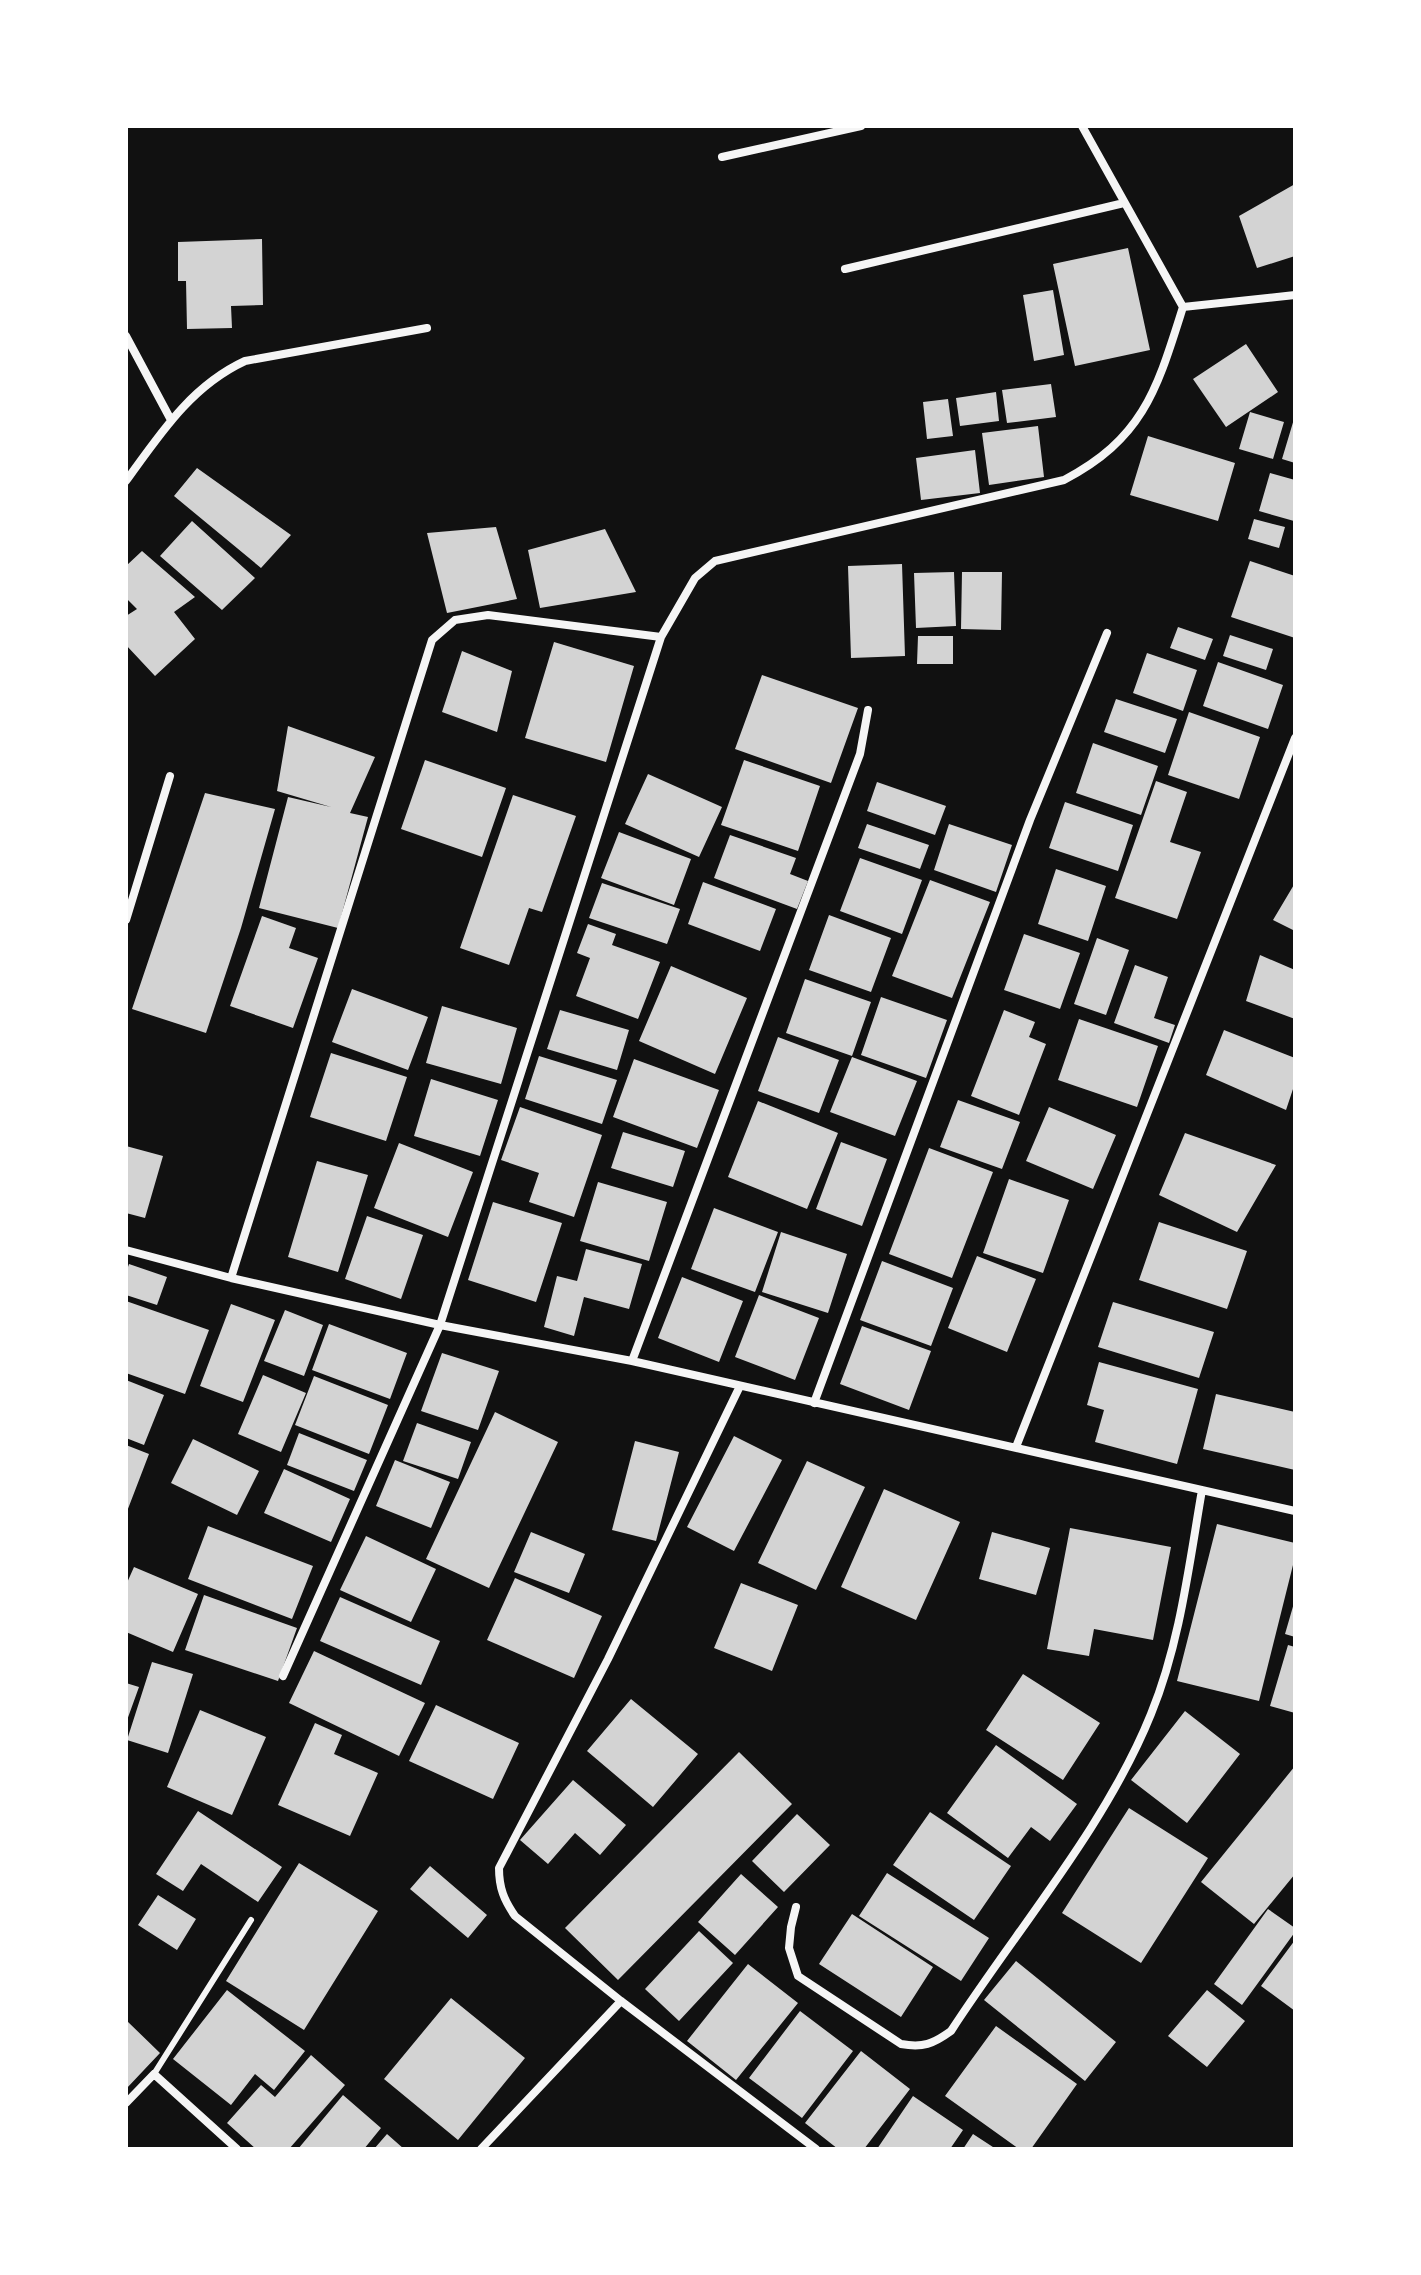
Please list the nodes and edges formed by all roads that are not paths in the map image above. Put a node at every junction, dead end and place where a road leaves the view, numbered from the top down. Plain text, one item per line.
1 (861, 126) edge
2 (1082, 126) edge
3 (722, 157) dead end
4 (1124, 203) junction
5 (845, 269) dead end
6 (1295, 295) edge
7 (1183, 307) junction
8 (427, 328) dead end
9 (126, 336) edge
10 (171, 420) junction
11 (126, 481) edge
12 (1107, 633) dead end
13 (661, 637) junction
14 (868, 710) dead end
15 (1295, 738) edge
16 (170, 776) dead end
17 (126, 920) edge
18 (126, 1250) edge
19 (231, 1278) junction
20 (440, 1325) junction
21 (632, 1361) junction
22 (740, 1386) junction
23 (814, 1403) junction
24 (1016, 1447) junction
25 (1202, 1490) junction
26 (1295, 1511) edge
27 (283, 1676) dead end
28 (796, 1907) dead end
29 (251, 1920) dead end
30 (621, 2001) junction
31 (154, 2074) junction
32 (126, 2103) edge
33 (237, 2149) edge
34 (481, 2149) edge
35 (816, 2149) edge

1 - 3 street
2 - 4 street
4 - 5 street
4 - 7 street
6 - 7 street
7 - 13 street
8 - 10 street
9 - 10 street
10 - 11 street
12 - 23 street
13 - 19 street
13 - 20 street
14 - 21 street
15 - 24 street
16 - 17 street
18 - 19 street
19 - 20 street
20 - 21 street
20 - 27 street
21 - 22 street
22 - 23 street
22 - 30 street
23 - 24 street
24 - 25 street
25 - 26 street
25 - 28 street
29 - 31 lane
30 - 34 street
30 - 35 street
31 - 32 street
31 - 33 street

